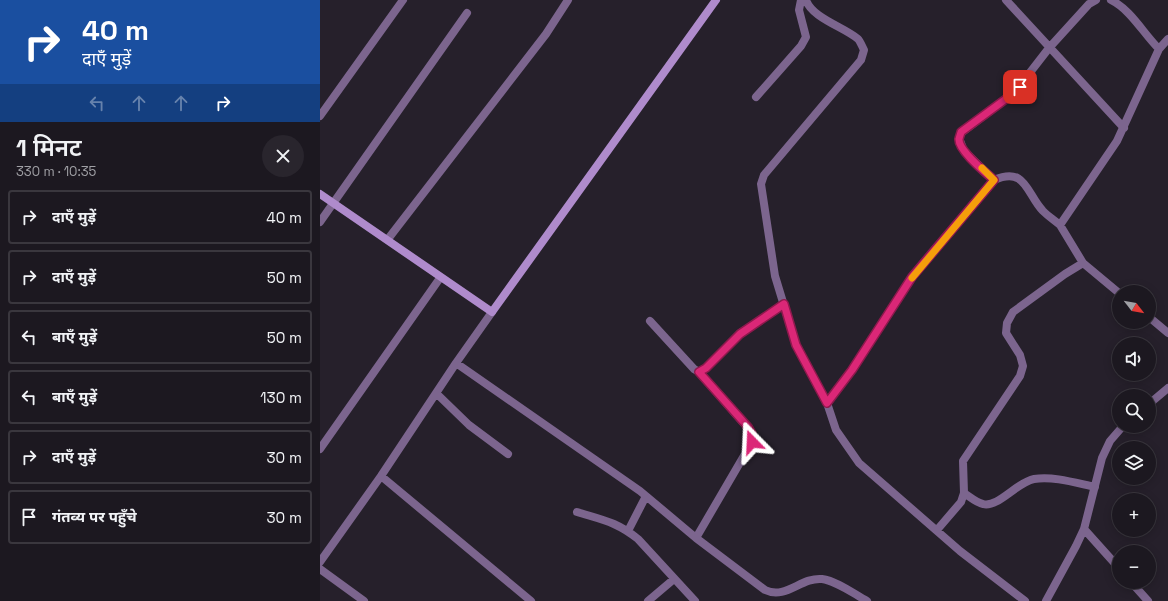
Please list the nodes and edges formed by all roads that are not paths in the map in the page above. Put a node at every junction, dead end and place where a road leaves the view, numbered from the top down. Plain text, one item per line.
1 (402, 0) edge
2 (568, 0) edge
3 (716, 0) edge
4 (801, 0) edge
5 (806, 0) edge
6 (1006, 0) edge
7 (1096, 0) edge
8 (1111, 0) edge
9 (466, 13) dead end
10 (1168, 39) edge
11 (1049, 48) junction
12 (1159, 48) junction
13 (756, 97) dead end
14 (320, 116) edge
15 (1124, 128) junction
16 (994, 180) junction
17 (320, 194) edge
18 (332, 204) junction
19 (320, 222) edge
20 (1060, 225) junction
21 (388, 239) junction
22 (1083, 263) junction
23 (440, 278) junction
24 (1112, 287) edge
25 (784, 304) junction
26 (492, 312) junction
27 (650, 321) dead end
28 (1156, 323) edge
29 (1168, 333) edge
30 (456, 363) junction
31 (699, 372) junction
32 (1168, 388) edge
33 (436, 393) junction
34 (1156, 398) edge
35 (827, 403) junction
36 (1117, 433) edge
37 (320, 449) edge
38 (508, 454) dead end
39 (381, 476) junction
40 (1095, 487) junction
41 (964, 493) junction
42 (646, 496) junction
43 (577, 512) dead end
44 (1084, 529) junction
45 (937, 530) junction
46 (628, 531) junction
47 (696, 538) junction
48 (1112, 560) edge
49 (320, 562) edge
50 (320, 569) edge
51 (674, 579) junction
52 (1137, 589) edge
53 (364, 601) edge
54 (531, 601) edge
55 (648, 601) edge
56 (694, 601) edge
57 (867, 601) edge
58 (1025, 601) edge
59 (1046, 601) edge
60 (1148, 601) edge

1 - 14 street
2 - 21 street
3 - 26 street
4 - 13 street
5 - 25 street
6 - 11 street
7 - 11 street
8 - 12 street
9 - 18 street
10 - 12 street
11 - 15 street
11 - 16 street
12 - 15 street
15 - 20 street
16 - 20 street
16 - 35 street
17 - 18 street
18 - 19 street
18 - 21 street
20 - 22 street
21 - 23 street
22 - 24 street
22 - 41 street
23 - 26 street
23 - 37 street
25 - 31 street
25 - 35 street
26 - 30 street
27 - 31 street
28 - 29 street
30 - 33 street
30 - 42 street
31 - 47 street
32 - 34 street
33 - 38 street
33 - 39 street
35 - 45 street
36 - 40 street
39 - 49 street
39 - 54 street
40 - 41 street
40 - 44 street
41 - 45 street
42 - 46 street
42 - 47 street
43 - 46 street
44 - 48 street
44 - 59 street
45 - 58 street
46 - 51 street
47 - 57 street
50 - 53 street
51 - 55 street
51 - 56 street
52 - 60 street

